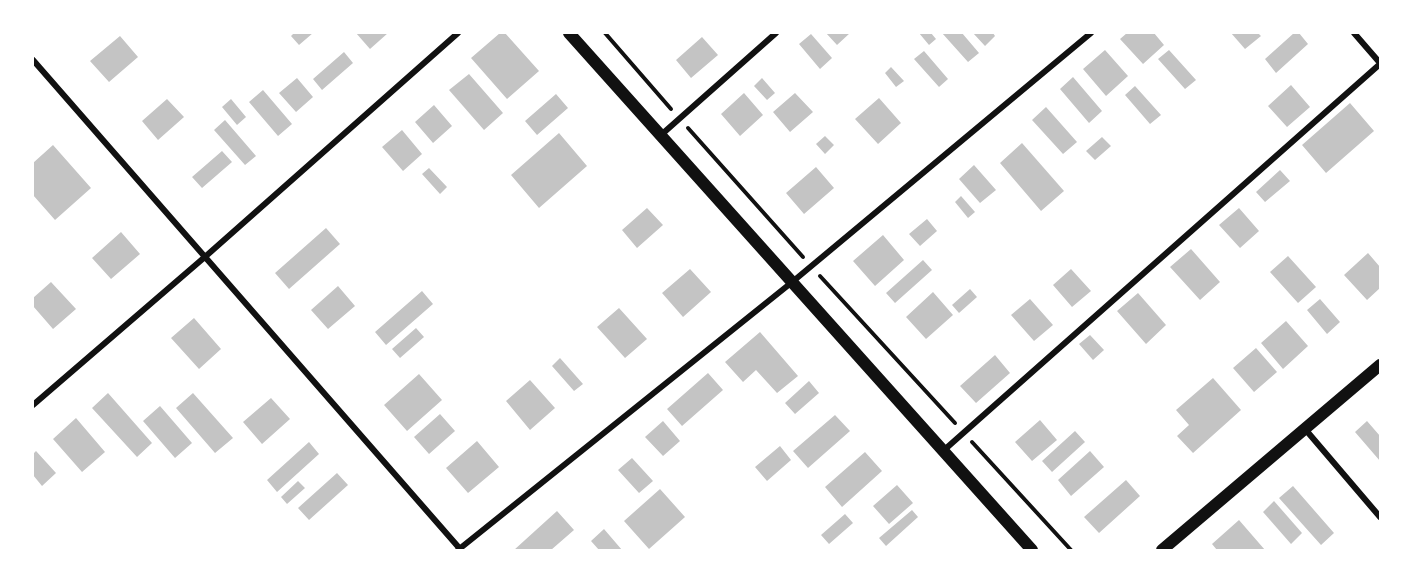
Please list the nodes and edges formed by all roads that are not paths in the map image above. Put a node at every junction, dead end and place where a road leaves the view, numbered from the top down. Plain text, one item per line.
1 (458, 33) edge
2 (569, 33) edge
3 (776, 33) edge
4 (1090, 33) edge
5 (1354, 33) edge
6 (33, 60) edge
7 (1380, 64) edge
8 (660, 136) junction
9 (206, 256) junction
10 (791, 283) junction
11 (1380, 364) edge
12 (33, 405) edge
13 (1305, 428) junction
14 (943, 451) junction
15 (1380, 517) edge
16 (460, 549) edge
17 (1032, 550) edge
18 (1162, 550) edge

1 - 9 street
2 - 8 main road
3 - 8 street
4 - 10 street
5 - 7 street
6 - 9 street
7 - 14 street
8 - 10 main road
9 - 12 street
9 - 16 street
10 - 14 main road
10 - 16 street
11 - 13 main road
13 - 15 street
13 - 18 main road
14 - 17 main road

